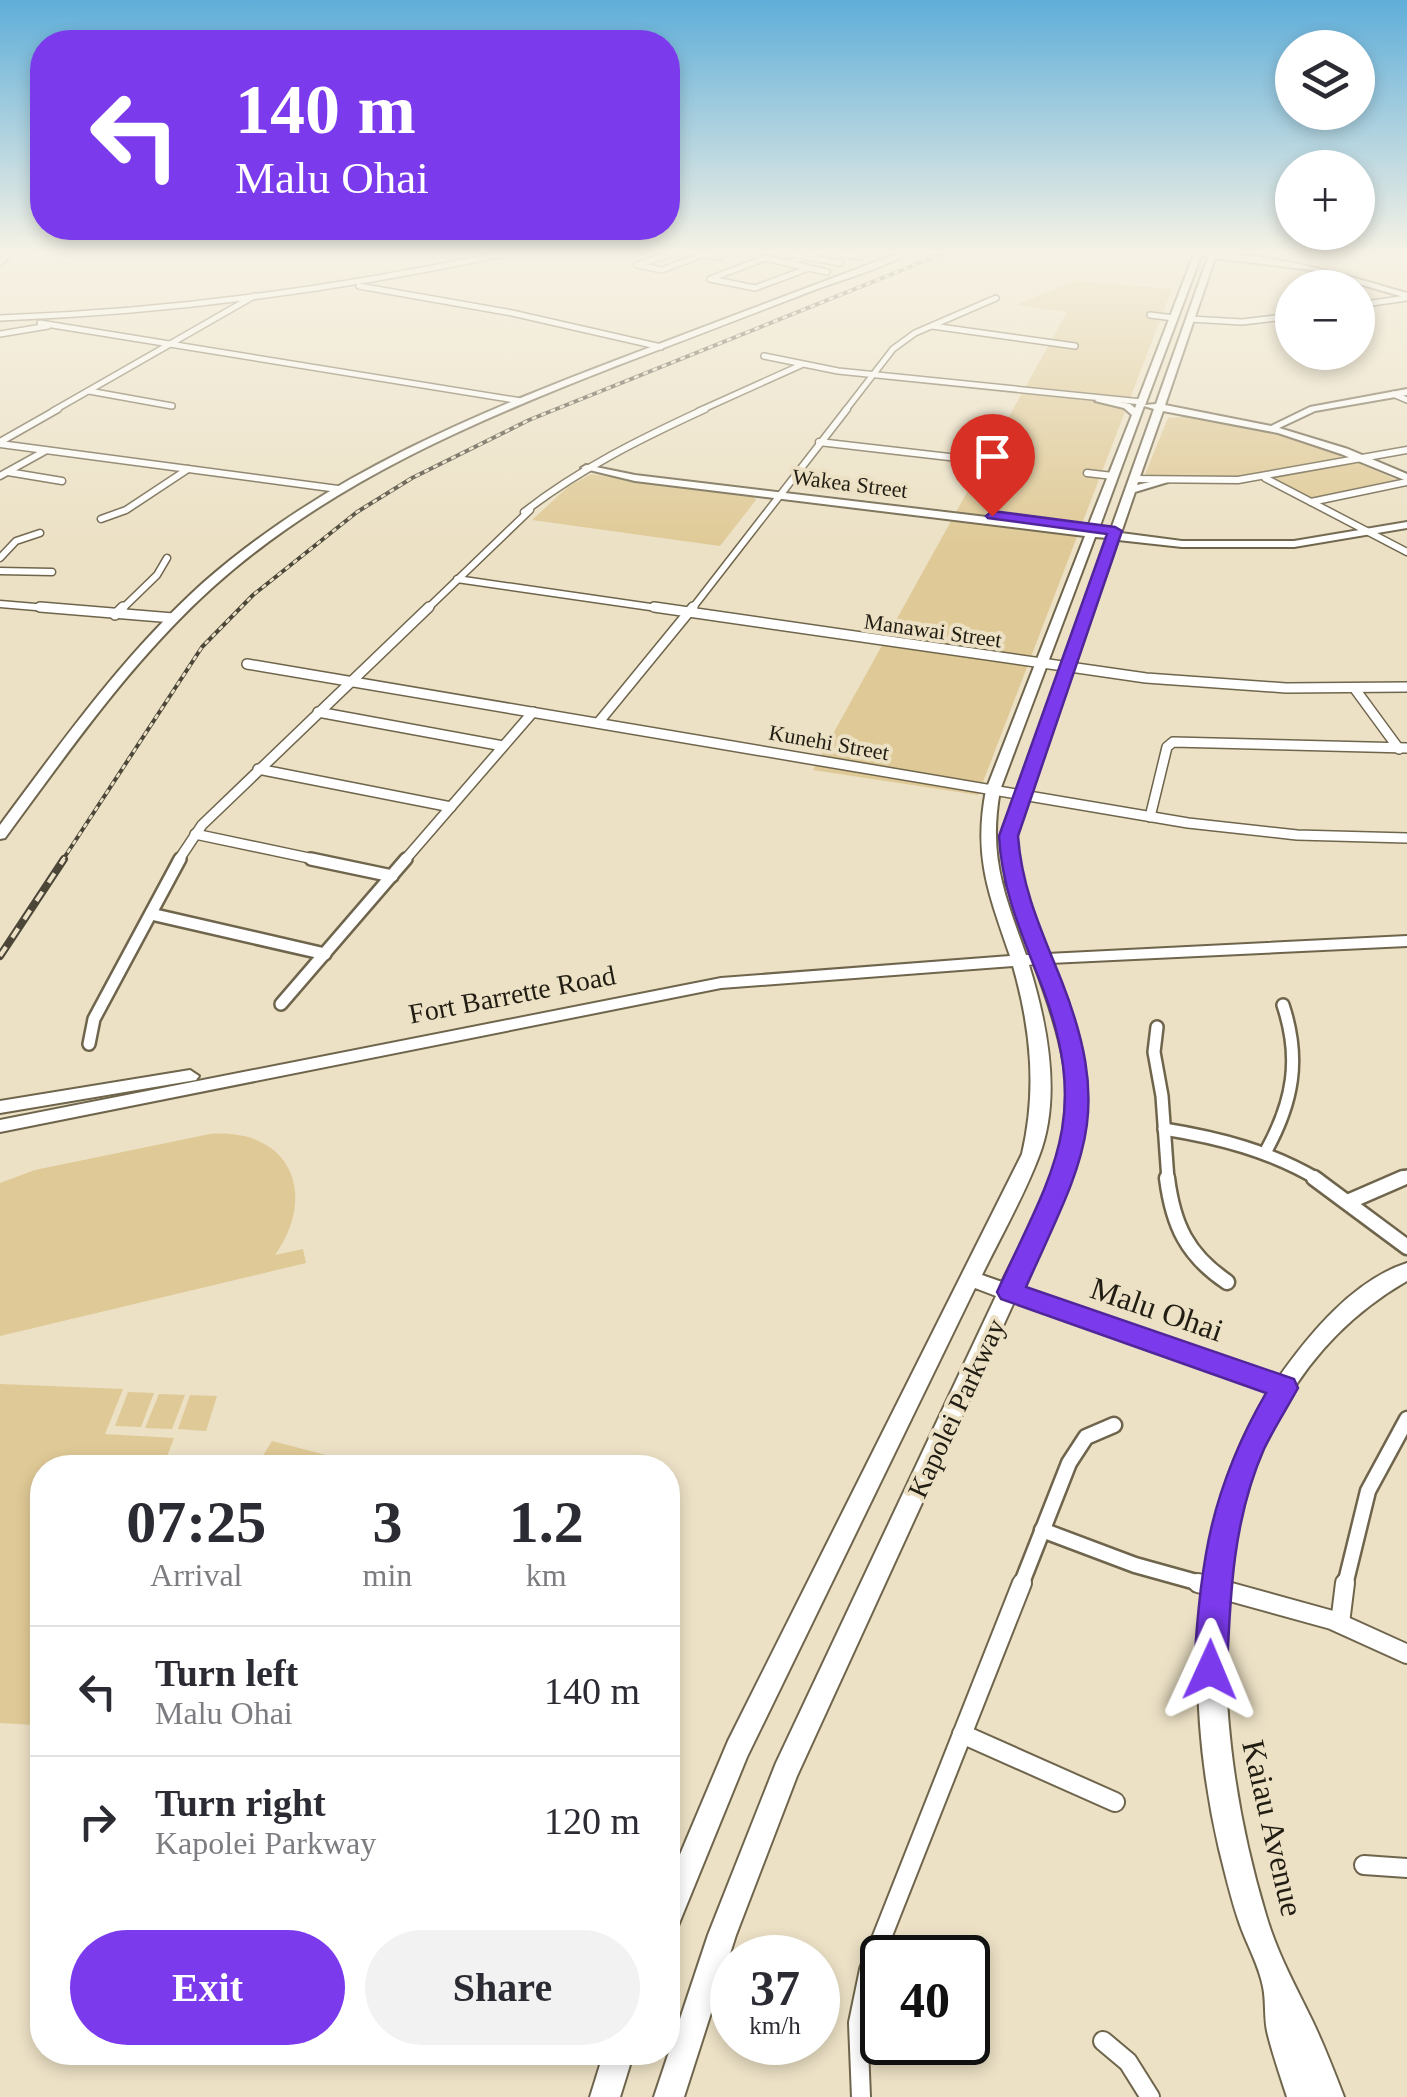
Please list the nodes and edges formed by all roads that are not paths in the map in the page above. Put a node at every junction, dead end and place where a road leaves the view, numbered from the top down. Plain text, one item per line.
1 (158, 352) edge
2 (220, 352) edge
3 (646, 352) edge
4 (891, 352) edge
5 (1160, 352) edge
6 (1179, 352) edge
7 (764, 356) dead end
8 (802, 365) junction
9 (872, 374) junction
10 (89, 391) junction
11 (1407, 392) edge
12 (1393, 394) junction
13 (1106, 399) junction
14 (1407, 400) edge
15 (520, 401) junction
16 (1141, 404) junction
17 (1160, 405) junction
18 (172, 406) dead end
19 (1192, 409) junction
20 (1278, 424) junction
21 (819, 442) junction
22 (0, 444) edge
23 (1407, 450) edge
24 (46, 451) junction
25 (1371, 457) junction
26 (1010, 464) dead end
27 (590, 465) junction
28 (188, 469) junction
29 (1407, 470) edge
30 (1087, 473) dead end
31 (4, 474) edge
32 (1113, 476) junction
33 (1264, 478) junction
34 (1133, 479) junction
35 (1407, 480) edge
36 (62, 481) dead end
37 (1163, 482) junction
38 (338, 489) junction
39 (781, 491) junction
40 (1310, 502) junction
41 (1098, 516) junction
42 (1407, 517) edge
43 (102, 520) dead end
44 (1407, 525) edge
45 (1064, 527) junction
46 (1364, 530) junction
47 (40, 533) dead end
48 (1114, 534) junction
49 (1090, 536) junction
50 (1147, 538) junction
51 (1407, 552) edge
52 (0, 558) edge
53 (167, 558) dead end
54 (0, 572) edge
55 (52, 572) dead end
56 (457, 579) junction
57 (0, 604) edge
58 (685, 613) junction
59 (115, 615) junction
60 (173, 618) junction
61 (247, 664) dead end
62 (1042, 664) junction
63 (1066, 668) junction
64 (350, 682) junction
65 (1407, 687) edge
66 (1355, 689) junction
67 (318, 712) junction
68 (533, 712) junction
69 (598, 723) junction
70 (503, 746) junction
71 (1403, 749) edge
72 (258, 770) junction
73 (993, 790) junction
74 (1020, 794) junction
75 (451, 807) junction
76 (1150, 818) junction
77 (195, 834) junction
78 (0, 835) edge
79 (1407, 838) edge
80 (392, 876) junction
81 (150, 914) junction
82 (1407, 941) edge
83 (325, 954) junction
84 (1094, 956) junction
85 (1040, 958) junction
86 (1018, 959) junction
87 (942, 966) junction
88 (1029, 994) junction
89 (1057, 1000) junction
90 (282, 1004) dead end
91 (1283, 1005) dead end
92 (1157, 1027) dead end
93 (89, 1044) dead end
94 (0, 1107) edge
95 (0, 1126) edge
96 (1164, 1130) junction
97 (1266, 1151) junction
98 (1407, 1176) edge
99 (1350, 1201) junction
100 (1407, 1248) edge
101 (1407, 1271) edge
102 (971, 1279) junction
103 (1227, 1282) dead end
104 (1010, 1292) junction
105 (1284, 1388) junction
106 (1407, 1419) edge
107 (1114, 1425) dead end
108 (1042, 1530) junction
109 (1214, 1587) junction
110 (1340, 1623) junction
111 (1407, 1654) edge
112 (962, 1734) junction
113 (1116, 1802) dead end
114 (1364, 1866) dead end
115 (1407, 1868) edge
116 (680, 1887) edge
117 (1278, 1988) junction
118 (1103, 2041) dead end
119 (680, 2063) edge
120 (615, 2065) edge
121 (679, 2065) edge
122 (604, 2097) edge
123 (669, 2097) edge
124 (861, 2097) edge
125 (1150, 2097) edge
126 (1302, 2097) edge
127 (1329, 2097) edge

1 - 10 street
2 - 15 street
3 - 15 main road
4 - 9 street
5 - 16 main road, Kapolei Parkway
6 - 17 main road, Kapolei Parkway
7 - 8 street
8 - 9 street
8 - 27 street
9 - 13 street
9 - 21 street
10 - 18 street
10 - 22 street
11 - 12 main road
12 - 14 street
12 - 20 main road
13 - 16 main road
13 - 16 main road
15 - 38 main road
16 - 17 main road
16 - 32 main road, Kapolei Parkway
17 - 19 main road
17 - 19 main road
17 - 34 main road, Kapolei Parkway
19 - 20 main road
20 - 25 main road
21 - 26 street
21 - 39 street
22 - 24 street
23 - 25 street
24 - 28 street
24 - 31 street
25 - 29 main road
25 - 33 street
25 - 35 main road
27 - 39 main road, Wakea Street
27 - 56 street
28 - 38 street
28 - 43 street
30 - 32 street
31 - 36 street
32 - 34 main road
32 - 41 main road, Kapolei Parkway
33 - 37 street
33 - 40 street
34 - 37 main road
34 - 37 main road
34 - 48 main road, Kapolei Parkway
35 - 40 street
38 - 60 main road
39 - 45 main road, Wakea Street
39 - 58 street
40 - 46 street
41 - 45 main road
41 - 49 main road, Kapolei Parkway
42 - 46 main road
44 - 46 main road
45 - 49 main road
46 - 50 main road
46 - 51 street
47 - 52 street
48 - 49 main road
48 - 50 main road
48 - 50 main road
48 - 63 main road, Kapolei Parkway
49 - 62 main road, Kapolei Parkway
53 - 59 street
54 - 55 street
56 - 58 street, Manawai Street
56 - 64 street
57 - 59 street
58 - 62 street, Manawai Street
58 - 69 street
59 - 60 street
60 - 78 main road
61 - 64 street, Kunehi Street
62 - 63 street, Manawai Street
62 - 73 main road, Kapolei Parkway
63 - 66 street, Manawai Street
63 - 74 main road, Kapolei Parkway
64 - 67 street
64 - 68 street, Kunehi Street
65 - 66 street, Manawai Street
66 - 71 street
67 - 70 street
67 - 72 street
68 - 69 street, Kunehi Street
68 - 70 street
69 - 73 street, Kunehi Street
70 - 75 street
71 - 76 street
72 - 75 street
72 - 77 street
73 - 74 street, Kunehi Street
73 - 86 main road, Kapolei Parkway
74 - 76 street, Kunehi Street
74 - 85 main road, Kapolei Parkway
75 - 80 street
76 - 79 street, Kunehi Street
77 - 80 street
77 - 81 street
80 - 83 street
81 - 83 street
81 - 93 street
82 - 84 main road, Fort Barrette Road
83 - 90 street
84 - 85 main road, Fort Barrette Road
84 - 89 main road
85 - 86 main road, Fort Barrette Road
85 - 89 main road, Kapolei Parkway
86 - 87 main road, Fort Barrette Road
86 - 88 main road, Kapolei Parkway
86 - 94 main road, Fort Barrette Road
87 - 88 main road
87 - 95 main road, Fort Barrette Road
88 - 102 main road, Kapolei Parkway
89 - 104 main road, Kapolei Parkway
91 - 97 street
92 - 96 street
96 - 97 street
96 - 103 street
97 - 99 street
98 - 99 street
99 - 100 street
101 - 105 main road, Kaiau Avenue
102 - 104 main road, Malu Ohai
102 - 116 main road, Kapolei Parkway
104 - 105 main road, Malu Ohai
104 - 119 main road, Kapolei Parkway
105 - 109 main road, Kaiau Avenue
106 - 110 street
107 - 108 street
108 - 109 street
108 - 112 street
109 - 110 street
109 - 117 main road, Kaiau Avenue
110 - 111 street
112 - 113 street
112 - 124 street
114 - 115 street
117 - 126 main road, Kaiau Avenue
117 - 127 main road, Kaiau Avenue
118 - 125 street
120 - 122 main road
121 - 123 main road, Kapolei Parkway

